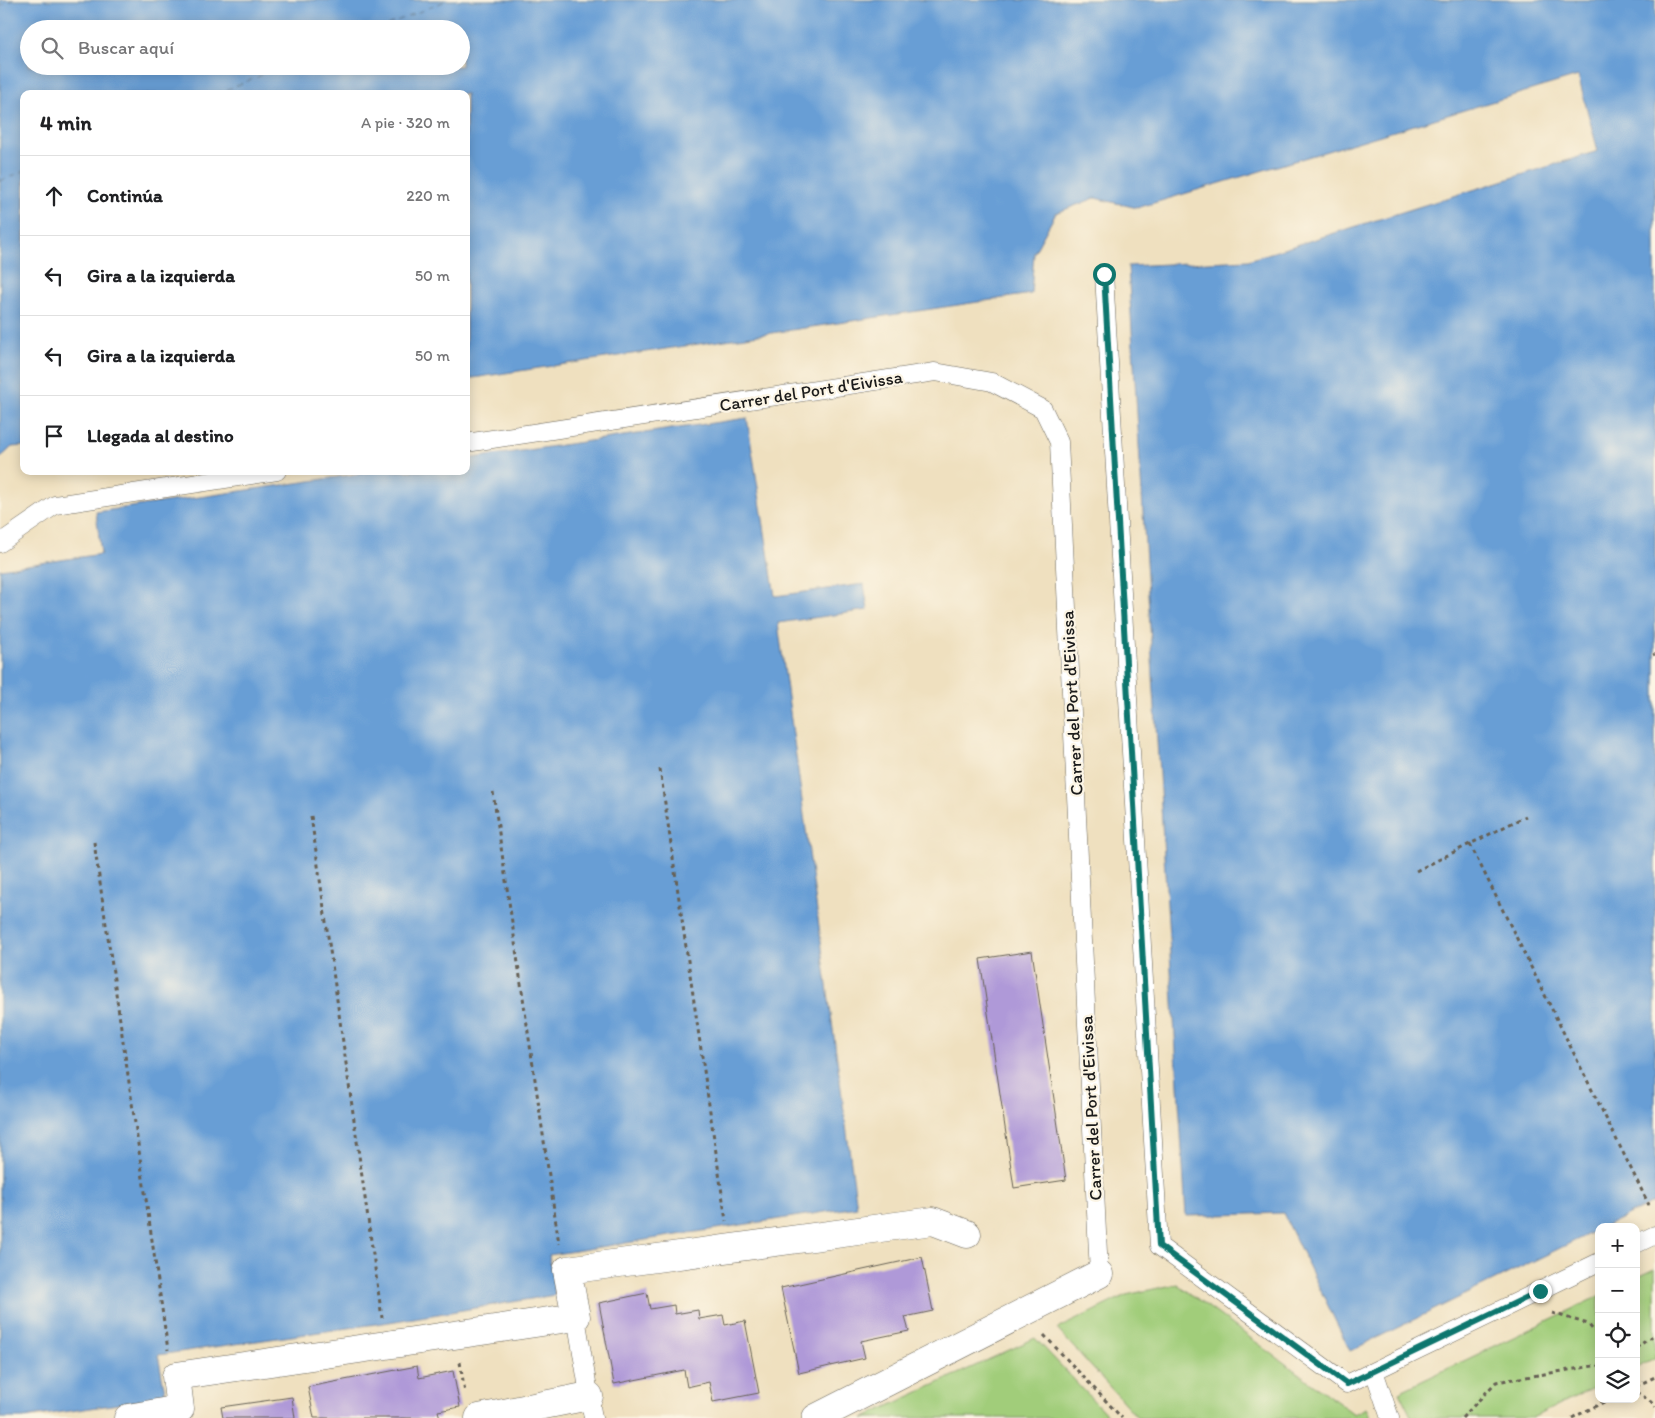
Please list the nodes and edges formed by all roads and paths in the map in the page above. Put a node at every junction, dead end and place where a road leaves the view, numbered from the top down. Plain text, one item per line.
1 (1104, 274) dead end
2 (470, 442) edge
3 (251, 475) edge
4 (0, 543) edge
5 (660, 769) dead end
6 (493, 792) dead end
7 (311, 816) dead end
8 (1526, 816) dead end
9 (94, 842) dead end
10 (1470, 844) junction
11 (1416, 871) dead end
12 (1650, 1205) dead end
13 (727, 1227) dead end
14 (967, 1234) dead end
15 (1655, 1235) edge
16 (1640, 1242) edge
17 (560, 1252) dead end
18 (1595, 1264) edge
19 (1099, 1274) joint
20 (1540, 1291) junction
21 (1023, 1312) junction
22 (576, 1317) junction
23 (383, 1323) dead end
24 (1595, 1332) edge
25 (456, 1334) junction
26 (1655, 1334) edge
27 (1640, 1345) edge
28 (168, 1353) dead end
29 (1595, 1366) edge
30 (1374, 1371) junction
31 (1655, 1377) edge
32 (1640, 1384) edge
33 (1640, 1395) edge
34 (1602, 1403) edge
35 (591, 1407) edge
36 (1655, 1408) edge
37 (472, 1409) edge
38 (128, 1418) edge
39 (816, 1418) edge
40 (1122, 1418) edge
41 (1390, 1418) edge
42 (1462, 1418) edge
43 (1572, 1418) edge

1 - 30 lane
2 - 19 lane, Carrer del Port d'Eivissa
3 - 4 lane
5 - 13 path
6 - 17 path
7 - 23 path
8 - 10 path
9 - 28 path
10 - 11 path
10 - 12 path
14 - 22 street
15 - 16 lane
18 - 20 lane
19 - 21 street, Carrer del Port d'Eivissa
20 - 24 path
20 - 30 lane
21 - 39 street, Carrer del Port d'Eivissa
21 - 40 path
22 - 25 street
22 - 35 lane
25 - 37 path
25 - 38 street
26 - 27 path
29 - 42 path
30 - 41 lane
31 - 32 path
33 - 36 path
34 - 43 path
35 - 37 street

